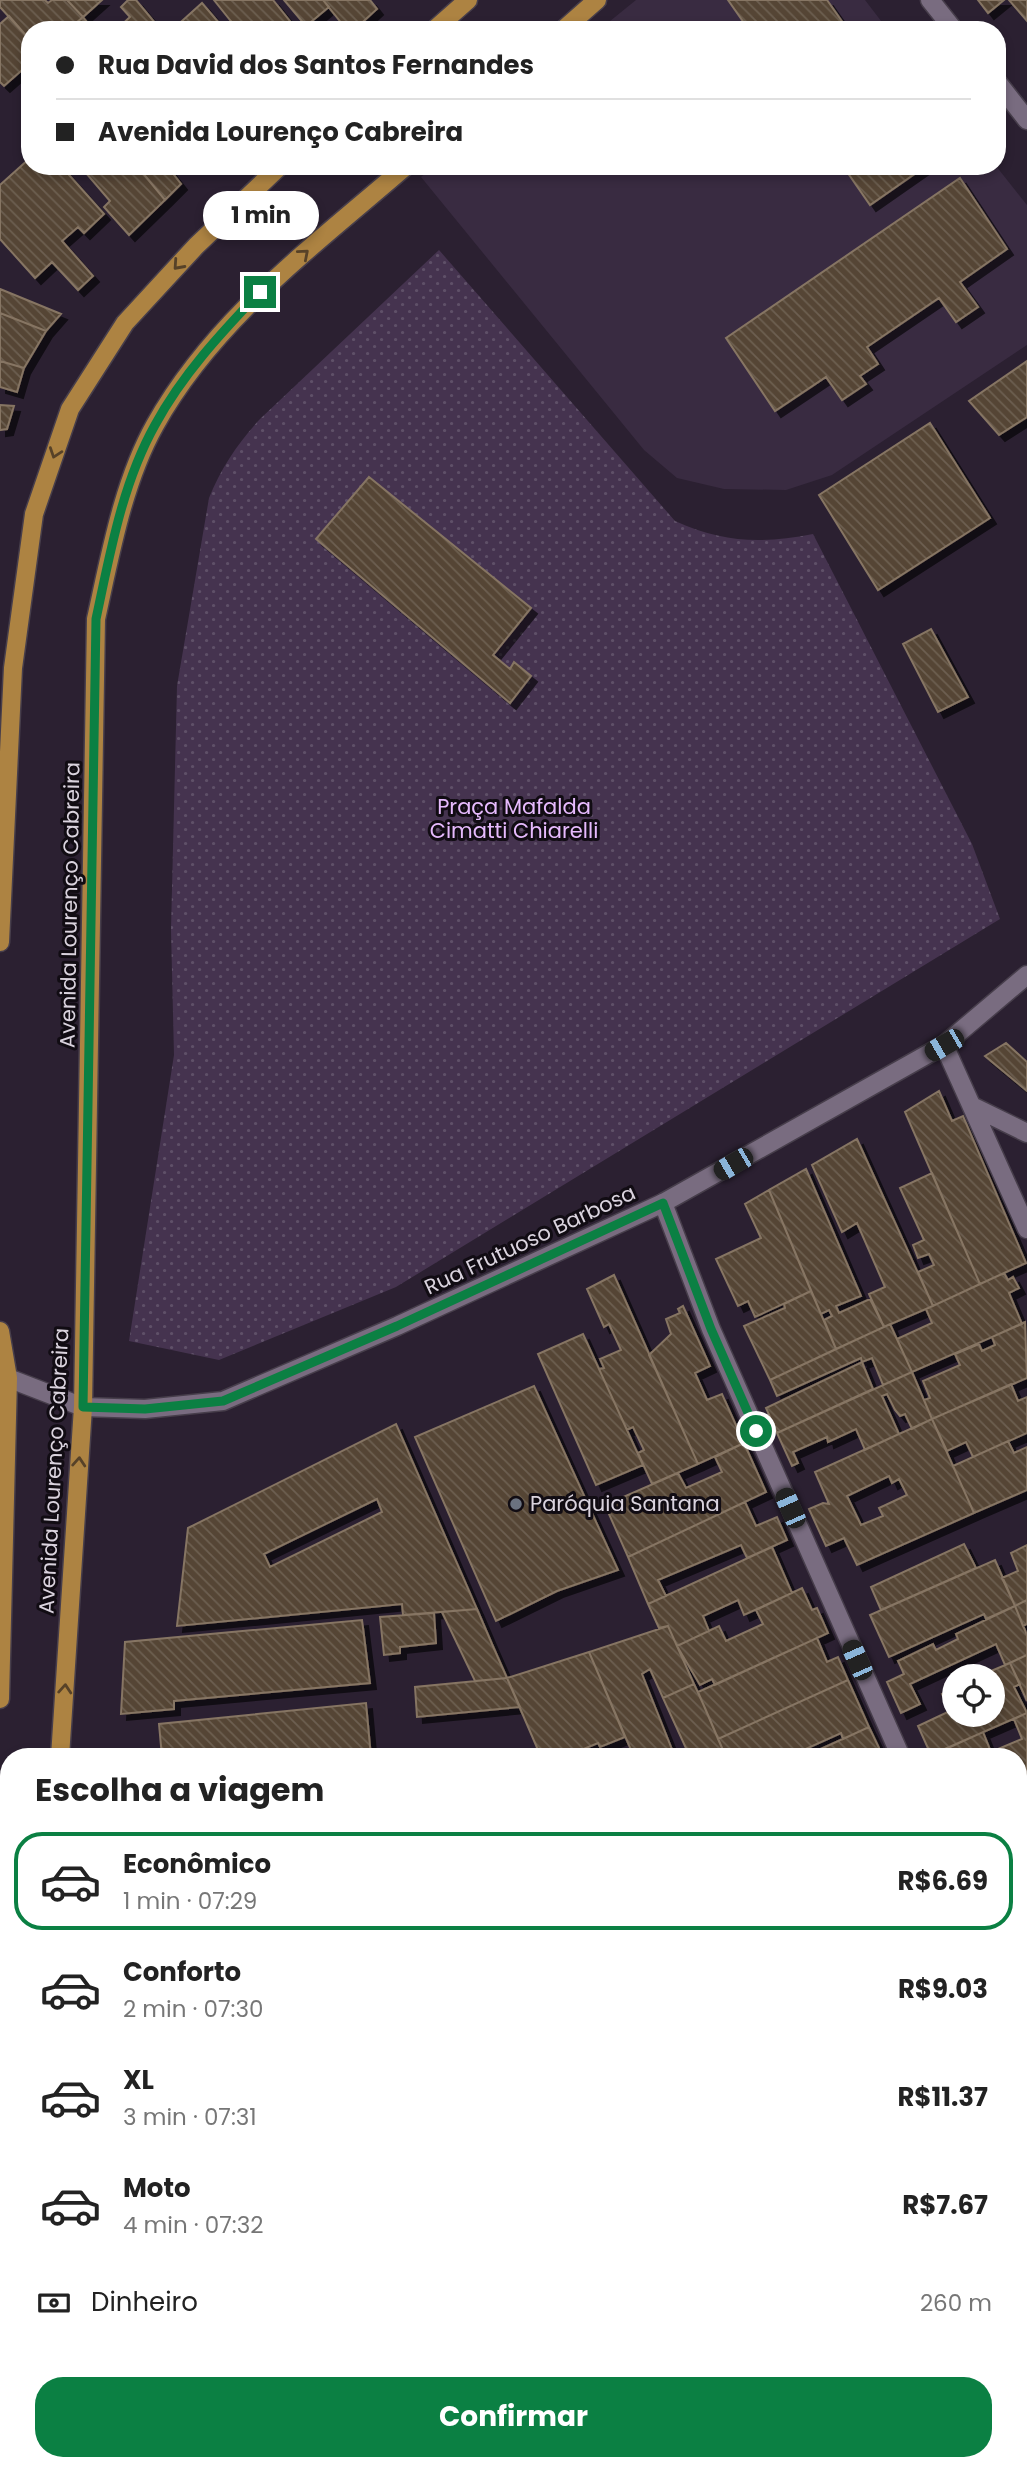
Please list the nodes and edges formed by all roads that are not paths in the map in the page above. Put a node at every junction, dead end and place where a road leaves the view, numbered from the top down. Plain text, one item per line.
1 (468, 0) edge
2 (597, 0) edge
3 (930, 0) edge
4 (444, 21) edge
5 (573, 21) edge
6 (947, 21) edge
7 (1006, 93) edge
8 (1027, 120) edge
9 (271, 175) edge
10 (396, 175) edge
11 (0, 942) edge
12 (1027, 975) edge
13 (944, 1045) junction
14 (974, 1107) junction
15 (1027, 1133) edge
16 (663, 1203) junction
17 (1027, 1229) edge
18 (0, 1331) edge
19 (4, 1377) edge
20 (83, 1407) junction
21 (0, 1699) edge
22 (61, 1748) edge
23 (897, 1748) edge

1 - 4 main road
2 - 5 main road
3 - 6 street
7 - 8 street
9 -> 11 main road
20 -> 10 main road, Avenida Lourenço Cabreira
12 - 13 street, Rua Frutuoso Barbosa
13 - 14 street
13 - 16 street, Rua Frutuoso Barbosa
14 - 15 street
14 - 17 street
16 - 20 street, Rua Frutuoso Barbosa
16 - 23 street
18 - 19 main road, Avenida Lourenço Cabreira
19 - 20 street, Rua Frutuoso Barbosa
19 - 21 main road, Avenida Lourenço Cabreira
22 -> 20 main road, Avenida Lourenço Cabreira

